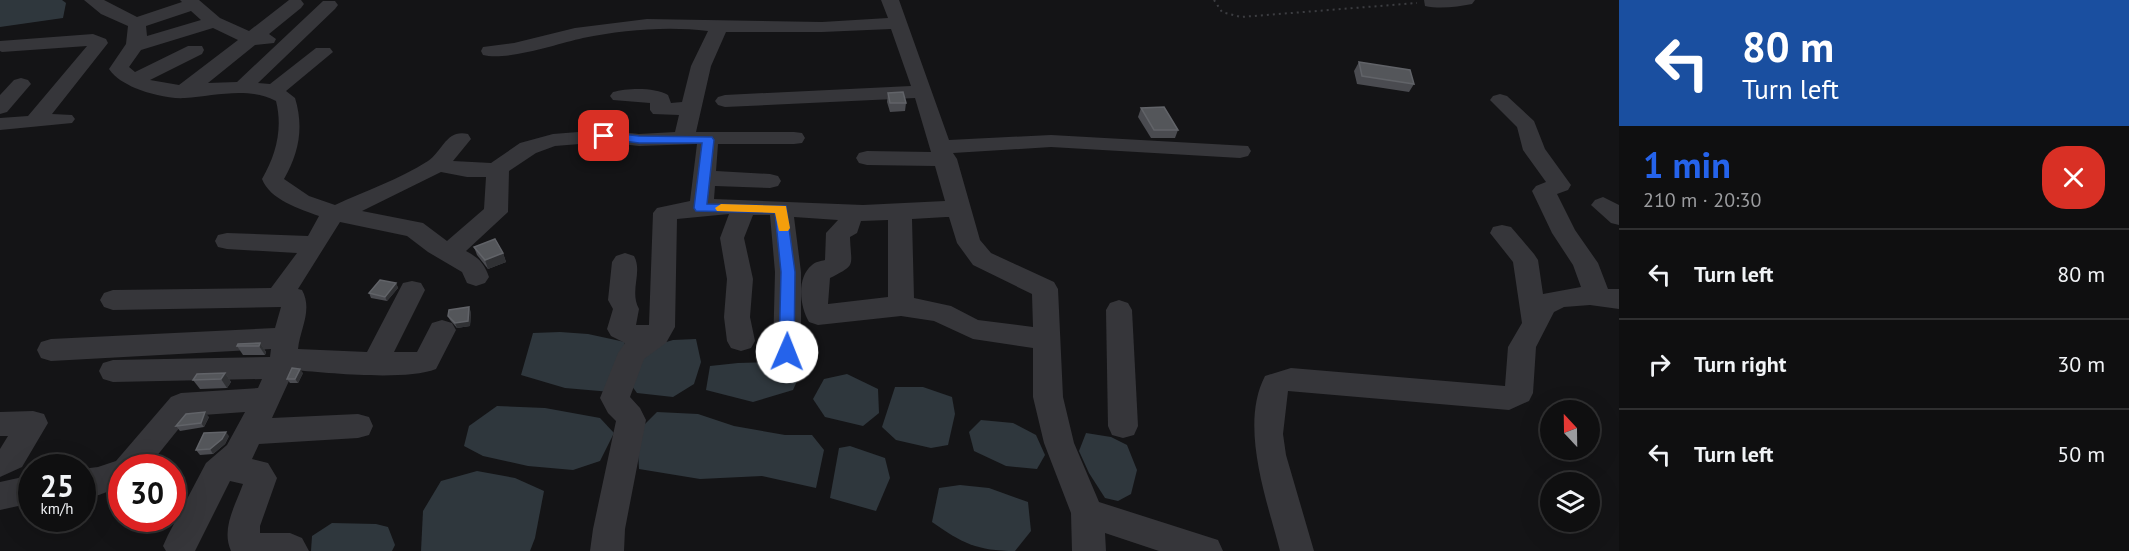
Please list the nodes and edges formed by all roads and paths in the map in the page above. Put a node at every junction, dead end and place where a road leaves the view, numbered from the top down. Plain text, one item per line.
1 (130, 0) edge
2 (1214, 0) edge
3 (1466, 0) edge
4 (191, 2) edge
5 (1431, 2) joint
6 (295, 4) dead end
7 (100, 5) edge
8 (329, 5) dead end
9 (894, 11) edge
10 (214, 22) junction
11 (136, 23) junction
12 (719, 27) junction
13 (252, 39) junction
14 (294, 40) junction
15 (1, 42) edge
16 (135, 46) junction
17 (195, 50) dead end
18 (490, 51) dead end
19 (323, 52) dead end
20 (134, 80) junction
21 (21, 84) dead end
22 (921, 85) junction
23 (241, 88) junction
24 (273, 91) junction
25 (183, 92) junction
26 (729, 94) dead end
27 (620, 96) dead end
28 (1500, 100) dead end
29 (0, 108) edge
30 (691, 108) junction
31 (65, 120) dead end
32 (35, 121) junction
33 (0, 124) edge
34 (684, 138) junction
35 (794, 138) dead end
36 (459, 139) dead end
37 (708, 140) junction
38 (1240, 151) dead end
39 (944, 153) junction
40 (867, 158) dead end
41 (438, 165) junction
42 (498, 169) junction
43 (704, 178) junction
44 (770, 182) dead end
45 (744, 207) junction
46 (701, 208) junction
47 (960, 208) junction
48 (781, 209) junction
49 (335, 213) junction
50 (851, 213) junction
51 (900, 213) junction
52 (1502, 233) dead end
53 (227, 241) dead end
54 (315, 245) junction
55 (450, 251) junction
56 (625, 262) dead end
57 (477, 277) dead end
58 (412, 290) dead end
59 (279, 296) junction
60 (1607, 298) edge
61 (113, 300) dead end
62 (901, 306) junction
63 (1119, 310) dead end
64 (1535, 323) junction
65 (442, 330) dead end
66 (656, 336) junction
67 (1046, 339) junction
68 (741, 341) dead end
69 (51, 350) dead end
70 (787, 352) dead end
71 (283, 355) junction
72 (375, 363) junction
73 (113, 371) dead end
74 (268, 399) junction
75 (0, 424) edge
76 (358, 426) dead end
77 (1123, 426) dead end
78 (243, 442) junction
79 (140, 454) edge
80 (0, 464) edge
81 (18, 492) edge
82 (0, 496) edge
83 (1087, 513) junction
84 (180, 546) dead end
85 (292, 551) edge
86 (607, 551) edge
87 (1089, 551) edge
88 (1206, 551) edge
89 (1297, 551) edge

1 - 7 street
2 - 5 path
3 - 5 street
4 - 10 street
4 - 11 street
6 - 13 street
7 - 11 street
8 - 14 street
9 - 12 street
9 - 22 street
10 - 13 street
10 - 16 street
11 - 16 street
12 - 18 street
12 - 30 street
13 - 14 street
13 - 25 street
14 - 23 street
15 - 32 street
16 - 20 street
17 - 20 street
19 - 24 street
20 - 25 street
21 - 29 street
22 - 26 street
22 - 39 street
23 - 24 street
23 - 25 street
24 - 49 street
27 - 30 street
28 - 60 street
30 - 34 street
31 - 32 street
32 - 33 street
34 - 37 street
34 - 42 street
35 - 37 street
36 - 41 street
37 - 43 street
38 - 39 street
39 - 40 street
39 - 47 street
41 - 42 street
41 - 49 street
42 - 55 street
43 - 44 street
43 - 46 street
45 - 46 street
45 - 48 street
45 - 68 street
46 - 66 street
47 - 51 street
47 - 67 street
48 - 50 street
48 - 70 street
49 - 54 street
49 - 55 street
50 - 51 street
50 - 62 street
51 - 62 street
52 - 64 street
53 - 54 street
54 - 59 street
55 - 57 street
56 - 66 street
58 - 72 street
59 - 61 street
59 - 71 street
60 - 64 street
62 - 67 street
63 - 77 street
64 - 89 street
65 - 72 street
66 - 86 street
67 - 83 street
69 - 71 street
71 - 72 street
71 - 73 street
71 - 74 street
74 - 78 street
74 - 79 street
75 - 80 street
76 - 78 street
78 - 84 street
78 - 85 street
81 - 82 street
83 - 87 street
83 - 88 street

